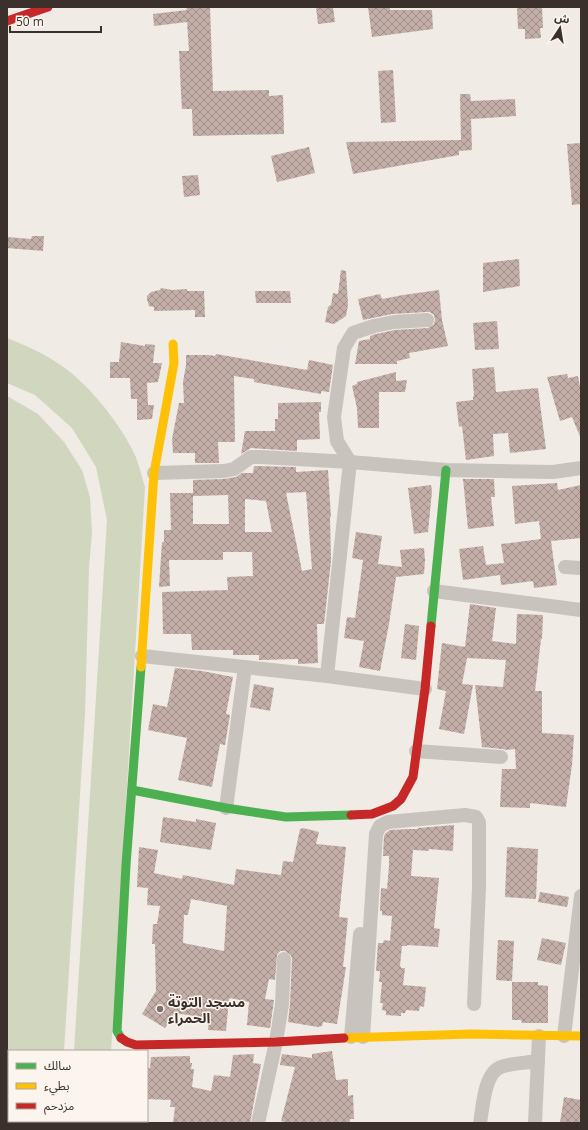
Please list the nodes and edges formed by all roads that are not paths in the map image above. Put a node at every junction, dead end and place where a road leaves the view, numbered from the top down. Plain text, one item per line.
1 (48, 7) edge
2 (7, 21) edge
3 (427, 320) dead end
4 (173, 344) dead end
5 (350, 462) junction
6 (581, 468) edge
7 (446, 470) junction
8 (154, 473) junction
9 (565, 567) dead end
10 (581, 568) edge
11 (434, 591) junction
12 (581, 610) edge
13 (142, 656) junction
14 (245, 667) junction
15 (327, 676) junction
16 (425, 689) junction
17 (416, 751) junction
18 (501, 757) dead end
19 (132, 790) junction
20 (226, 808) junction
21 (372, 814) junction
22 (581, 896) edge
23 (284, 959) dead end
24 (474, 1004) dead end
25 (539, 1036) junction
26 (564, 1036) junction
27 (581, 1036) edge
28 (357, 1037) junction
29 (276, 1042) junction
30 (538, 1062) junction
31 (258, 1123) edge
32 (480, 1123) edge
33 (535, 1123) edge

1 - 2 main road
3 - 5 street
4 - 8 main road
5 - 7 street
5 - 8 street
5 - 15 street
6 - 7 street
7 - 11 main road
8 - 13 main road
9 - 10 street
11 - 12 street
11 - 16 main road
13 - 14 street
13 - 19 main road
14 - 15 street
14 - 20 street
15 - 16 street
16 - 17 main road
17 - 18 street
17 - 21 main road
19 - 20 main road
19 - 29 main road
20 - 21 main road
21 - 28 street
22 - 26 street
23 - 29 street
24 - 28 street
25 - 26 main road
25 - 28 main road
25 - 30 street
26 - 27 main road
28 - 29 main road
29 - 31 street
30 - 32 street
30 - 33 street

